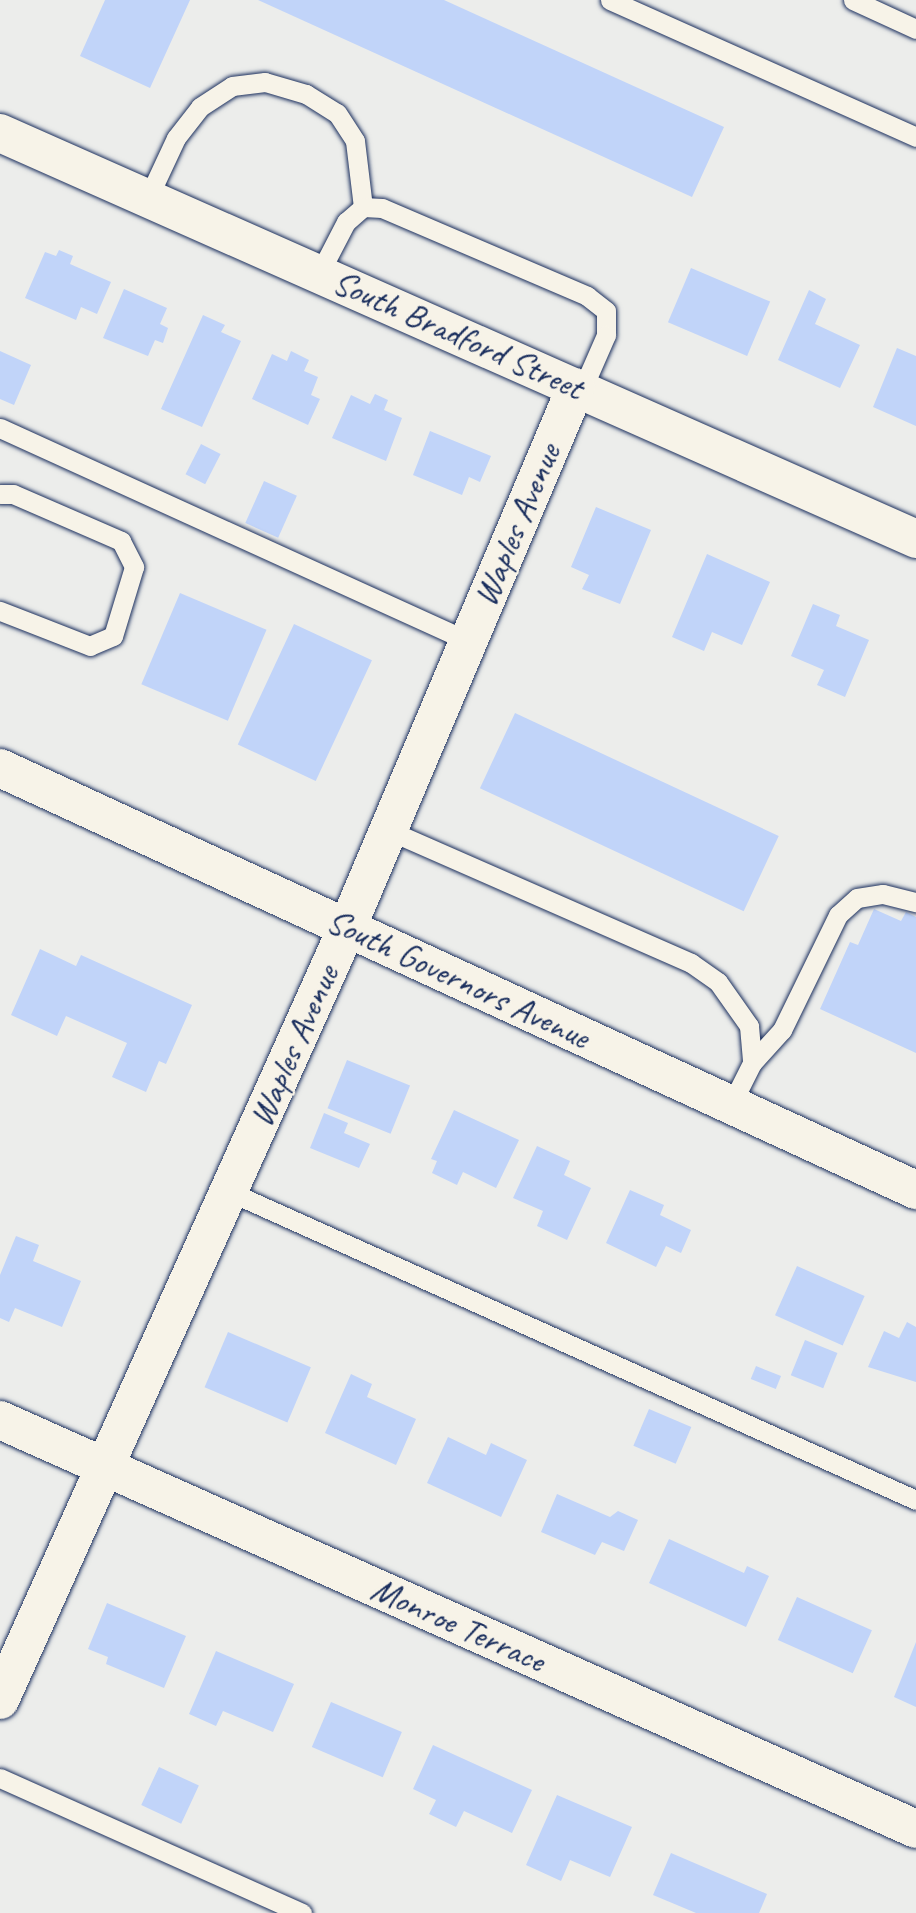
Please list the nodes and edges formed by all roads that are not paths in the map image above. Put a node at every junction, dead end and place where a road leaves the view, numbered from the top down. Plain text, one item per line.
1 (610, 0) edge
2 (853, 0) edge
3 (916, 29) edge
4 (916, 136) edge
5 (1, 137) edge
6 (148, 198) junction
7 (363, 207) junction
8 (319, 274) junction
9 (579, 389) junction
10 (0, 429) edge
11 (0, 494) edge
12 (916, 539) edge
13 (0, 611) edge
14 (468, 641) junction
15 (0, 768) edge
16 (388, 830) junction
17 (916, 902) edge
18 (347, 928) junction
19 (751, 1063) junction
20 (731, 1105) junction
21 (916, 1190) edge
22 (228, 1191) junction
23 (0, 1420) edge
24 (103, 1467) junction
25 (916, 1500) edge
26 (0, 1700) edge
27 (0, 1778) edge
28 (916, 1829) edge
29 (302, 1913) edge

1 - 4 lane
2 - 3 lane
5 - 6 street, South Bradford Street
6 - 7 lane
6 - 8 street, South Bradford Street
7 - 8 lane
7 - 9 lane
8 - 9 street, South Bradford Street
9 - 12 street, South Bradford Street
9 - 14 street, Waples Avenue
10 - 14 lane
11 - 13 lane
14 - 16 street, Waples Avenue
15 - 18 street, South Governors Avenue
16 - 18 street, Waples Avenue
16 - 19 lane
17 - 19 lane
18 - 20 street, South Governors Avenue
18 - 22 street, Waples Avenue
19 - 20 lane
20 - 21 street, South Governors Avenue
22 - 24 street, Waples Avenue
22 - 25 lane
23 - 24 street, Monroe Terrace
24 - 26 street, Waples Avenue
24 - 28 street, Monroe Terrace
27 - 29 lane

